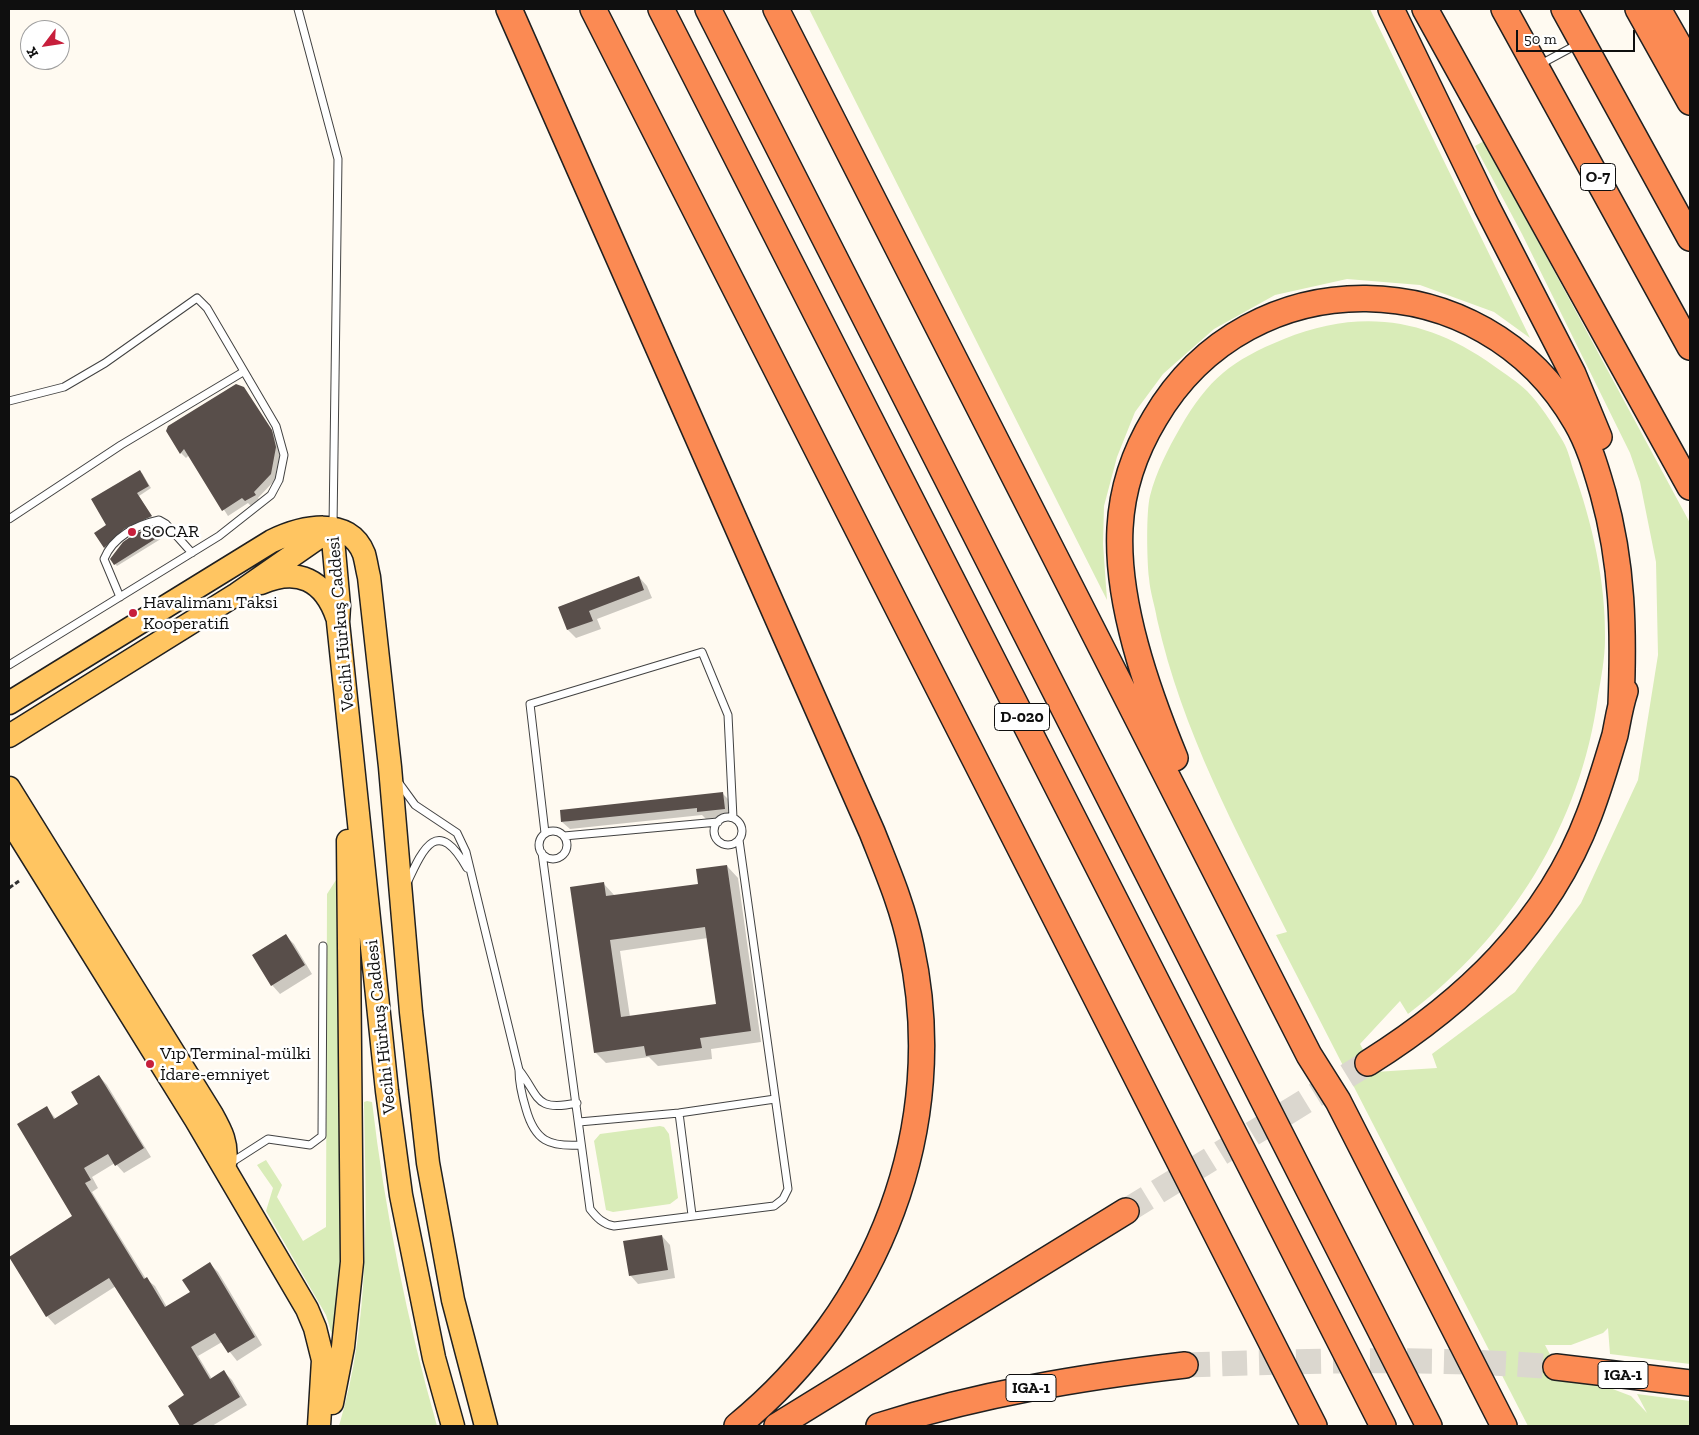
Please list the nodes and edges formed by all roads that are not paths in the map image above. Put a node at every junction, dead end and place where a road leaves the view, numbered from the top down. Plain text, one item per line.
1 (298, 9) edge
2 (509, 9) edge
3 (593, 9) edge
4 (661, 9) edge
5 (708, 9) edge
6 (776, 9) edge
7 (1391, 9) edge
8 (1425, 9) edge
9 (1504, 9) edge
10 (1564, 9) edge
11 (1638, 9) edge
12 (1658, 9) edge
13 (1582, 42) junction
14 (1690, 65) edge
15 (1537, 67) junction
16 (1690, 102) edge
17 (1690, 238) edge
18 (1690, 347) edge
19 (243, 372) junction
20 (9, 401) edge
21 (1690, 487) edge
22 (9, 519) edge
23 (332, 528) junction
24 (192, 553) junction
25 (237, 594) junction
26 (120, 597) junction
27 (338, 622) junction
28 (9, 665) edge
29 (9, 703) edge
30 (1621, 705) junction
31 (9, 736) edge
32 (390, 767) junction
33 (354, 776) junction
34 (9, 788) edge
35 (733, 818) junction
36 (9, 819) edge
37 (718, 822) junction
38 (545, 833) junction
39 (564, 836) junction
40 (739, 840) junction
41 (542, 853) junction
42 (470, 873) junction
43 (401, 894) junction
44 (323, 946) dead end
45 (1368, 1063) tunnel mouth
46 (519, 1070) junction
47 (775, 1099) junction
48 (1338, 1101) junction
49 (577, 1103) junction
50 (679, 1113) junction
51 (579, 1122) junction
52 (581, 1146) junction
53 (224, 1167) junction
54 (1126, 1212) tunnel mouth
55 (692, 1215) junction
56 (1185, 1365) tunnel mouth
57 (1556, 1367) tunnel mouth
58 (1690, 1383) edge
59 (319, 1426) edge
60 (325, 1426) edge
61 (453, 1426) edge
62 (486, 1426) edge
63 (737, 1426) edge
64 (776, 1426) edge
65 (879, 1426) edge
66 (1314, 1426) edge
67 (1383, 1426) edge
68 (1429, 1426) edge
69 (1504, 1426) edge

1 - 23 lane
2 - 63 highway
3 - 66 highway
4 - 67 highway, D-020
5 - 68 highway, D-020
6 - 48 highway
7 - 30 highway
8 - 21 highway
9 - 15 highway, O-7
10 - 13 highway
11 - 16 highway
12 - 14 highway
13 - 15 lane
13 - 17 highway
15 - 18 highway, O-7
19 - 20 lane
19 - 22 lane
19 - 24 lane
23 - 25 main road
23 - 27 main road, Vecihi Hürkuş Caddesi
23 - 29 main road
23 - 32 main road, Vecihi Hürkuş Caddesi
24 - 26 lane
24 - 26 lane
25 - 27 main road
25 - 31 main road
26 - 28 lane
27 - 33 main road, Vecihi Hürkuş Caddesi
30 - 45 highway
30 - 48 highway
32 - 42 lane
32 - 43 main road, Vecihi Hürkuş Caddesi
33 - 60 main road
33 - 61 main road, Vecihi Hürkuş Caddesi
34 - 53 main road
35 - 37 lane
35 - 38 lane
35 - 40 lane
36 - 53 main road
37 - 39 lane
37 - 40 lane
38 - 39 lane
38 - 41 lane
39 - 41 lane
40 - 47 lane
41 - 49 lane
42 - 43 lane
42 - 46 lane
43 - 62 main road, Vecihi Hürkuş Caddesi
44 - 53 lane
46 - 49 lane
46 - 52 lane
47 - 50 lane
47 - 55 lane
48 - 69 highway
49 - 51 lane
50 - 51 lane
50 - 55 lane
51 - 52 lane
52 - 55 lane
53 - 59 main road
54 - 64 highway
56 - 65 highway, IGA-1
57 - 58 highway, IGA-1

